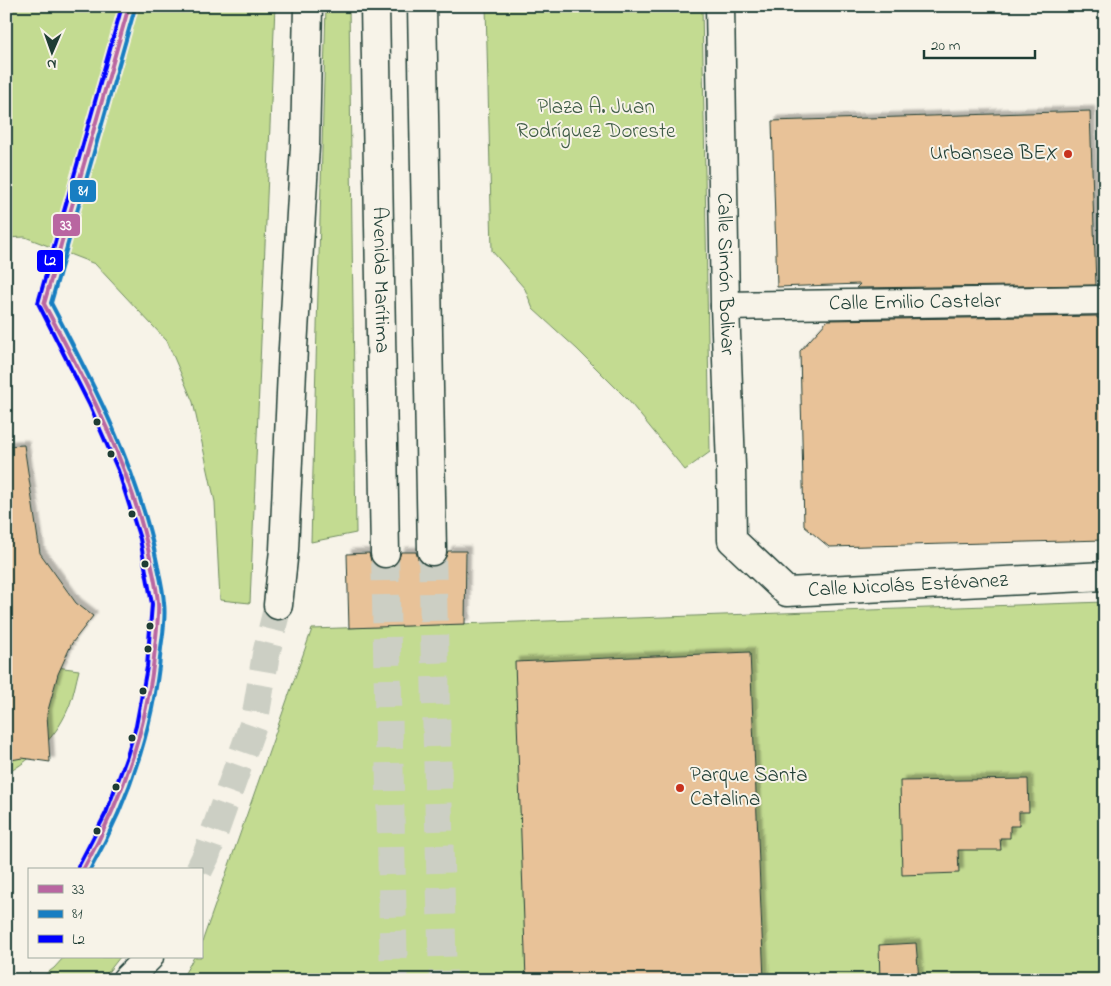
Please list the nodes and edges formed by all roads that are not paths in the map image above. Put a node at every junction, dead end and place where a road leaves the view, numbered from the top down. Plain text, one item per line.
1 (308, 6) edge
2 (375, 6) edge
3 (422, 6) edge
4 (720, 6) edge
5 (1105, 300) edge
6 (725, 306) junction
7 (732, 540) joint
8 (432, 552) tunnel mouth
9 (385, 553) tunnel mouth
10 (1105, 576) edge
11 (278, 605) tunnel mouth
12 (150, 958) edge
13 (150, 958) edge
14 (151, 958) edge
15 (126, 980) edge
16 (132, 980) edge
17 (143, 980) edge

1 - 11 main road
2 - 9 main road, Avenida Marítima
3 - 8 main road
4 - 6 main road, Calle Simón Bolivar
5 - 6 main road, Calle Emilio Castelar
6 - 7 main road, Calle Simón Bolivar
7 - 10 main road, Calle Nicolás Estévanez
12 - 15 main road
13 - 16 main road
14 - 17 main road

